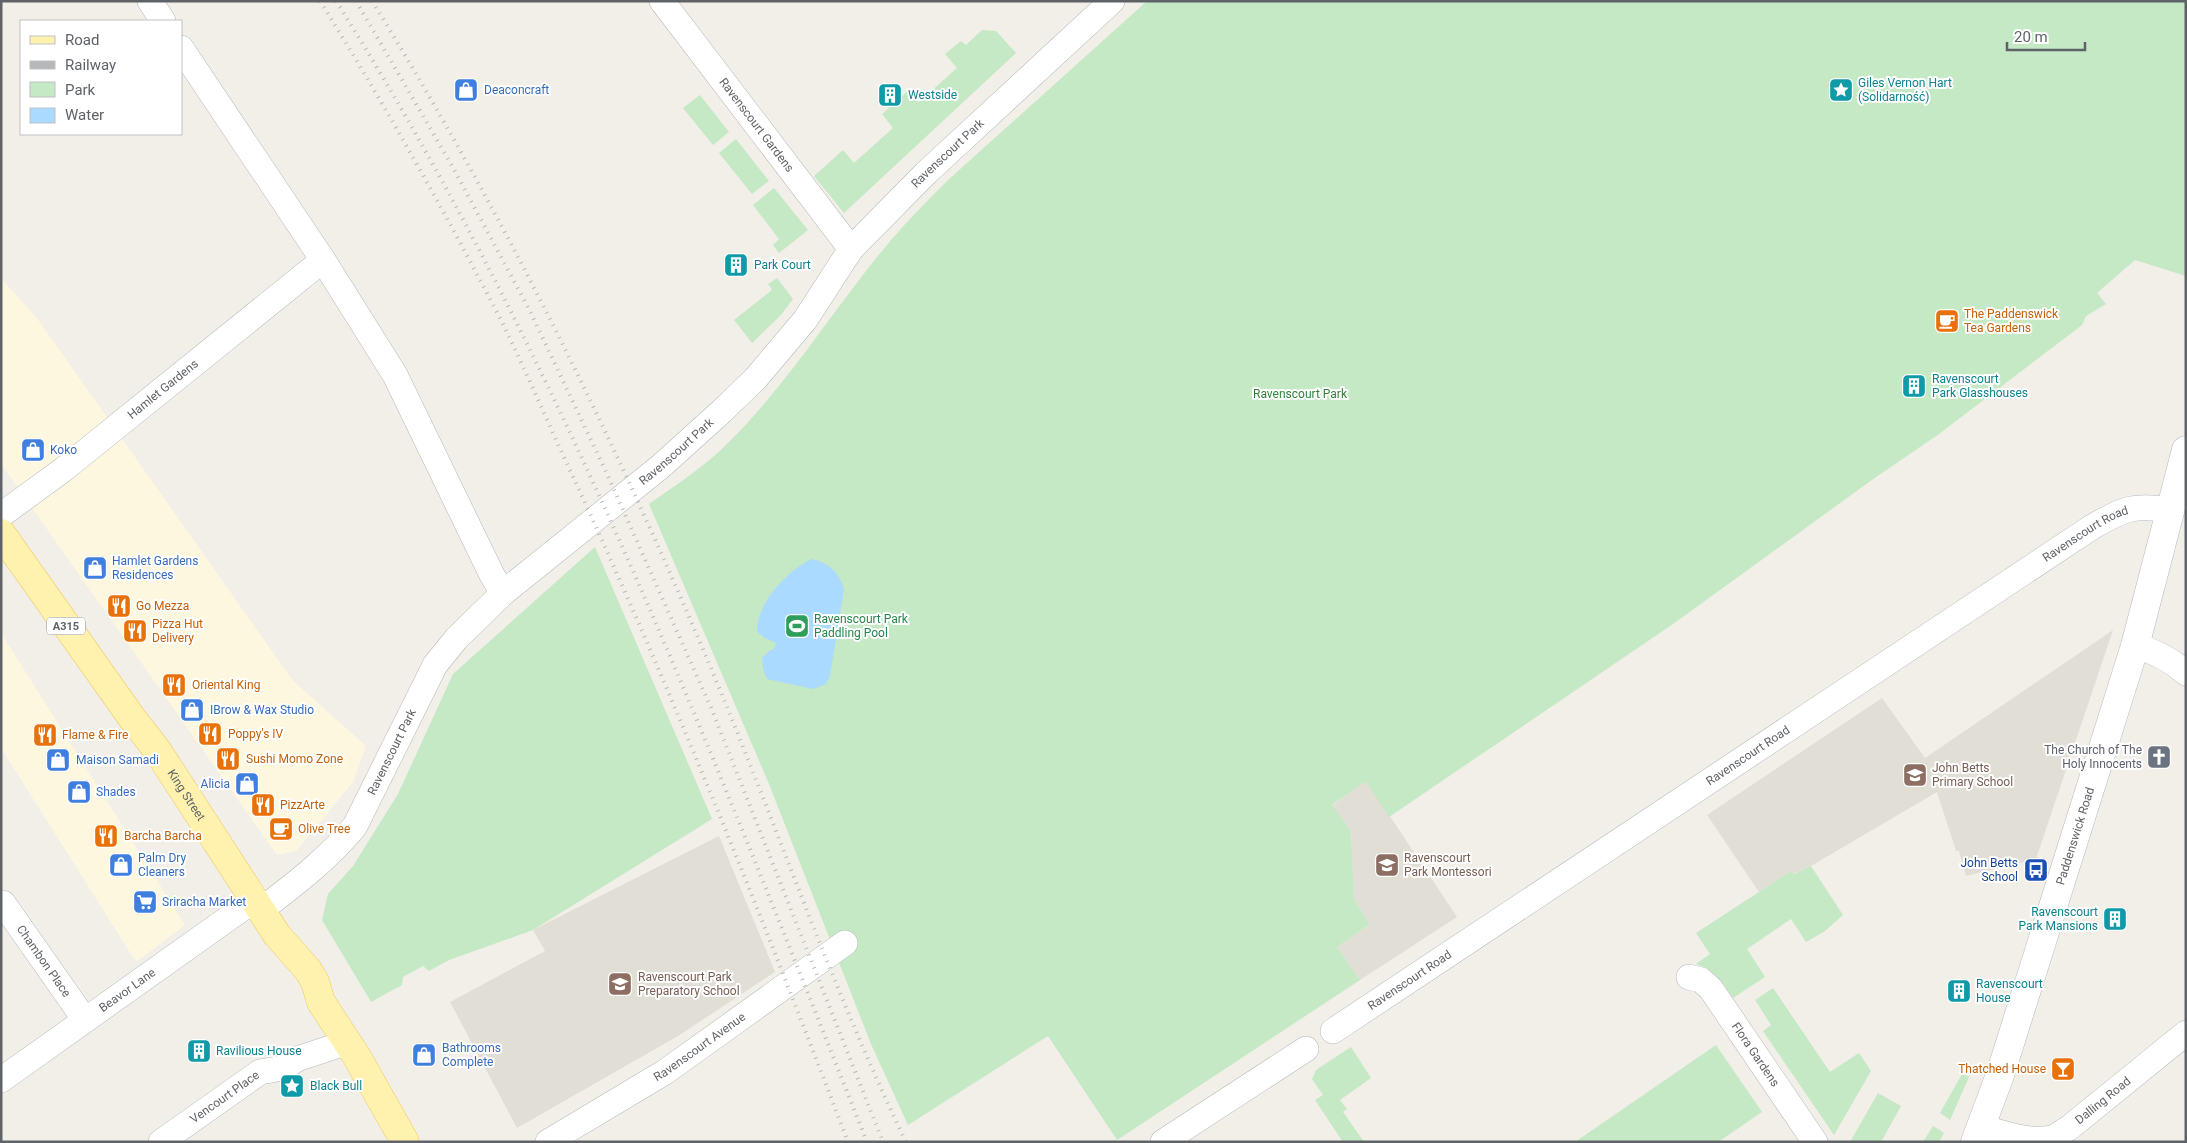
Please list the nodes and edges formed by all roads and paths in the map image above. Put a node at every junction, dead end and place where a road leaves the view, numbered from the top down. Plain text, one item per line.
1 (150, 1) edge
2 (662, 1) edge
3 (1112, 1) edge
4 (162, 20) edge
5 (182, 49) edge
6 (851, 249) junction
7 (323, 260) junction
8 (2186, 450) edge
9 (2170, 510) junction
10 (1, 515) edge
11 (1, 533) edge
12 (503, 593) junction
13 (2135, 646) junction
14 (2186, 673) edge
15 (3, 903) dead end
16 (257, 905) junction
17 (845, 943) dead end
18 (1689, 977) dead end
19 (85, 1020) junction
20 (1334, 1031) dead end
21 (2186, 1033) edge
22 (348, 1042) junction
23 (1306, 1049) dead end
24 (2000, 1075) joint
25 (1, 1080) edge
26 (1978, 1135) edge
27 (2075, 1135) edge
28 (161, 1142) edge
29 (405, 1142) edge
30 (548, 1142) edge
31 (1163, 1142) edge
32 (1815, 1142) edge

1 - 4 street
2 - 6 street, Ravenscourt Gardens
3 - 6 street, Ravenscourt Park
5 - 7 street
6 - 12 street, Ravenscourt Park
7 - 10 street, Hamlet Gardens
7 - 12 street
8 - 9 main road, Paddenswick Road
9 - 13 main road, Paddenswick Road
9 - 20 street, Ravenscourt Road
11 - 16 main road, King Street / A315
12 - 16 street, Ravenscourt Park
13 - 14 street
13 - 24 main road, Paddenswick Road
15 - 19 street, Chambon Place
16 - 19 street, Beavor Lane
16 - 22 main road, King Street / A315
17 - 30 street, Ravenscourt Avenue
18 - 32 street, Flora Gardens
19 - 25 street, Beavor Lane
21 - 27 street, Dalling Road
22 - 28 street, Vencourt Place
22 - 29 main road, King Street / A315
23 - 31 street
24 - 26 main road, Dalling Road
26 - 27 street, Dalling Road

